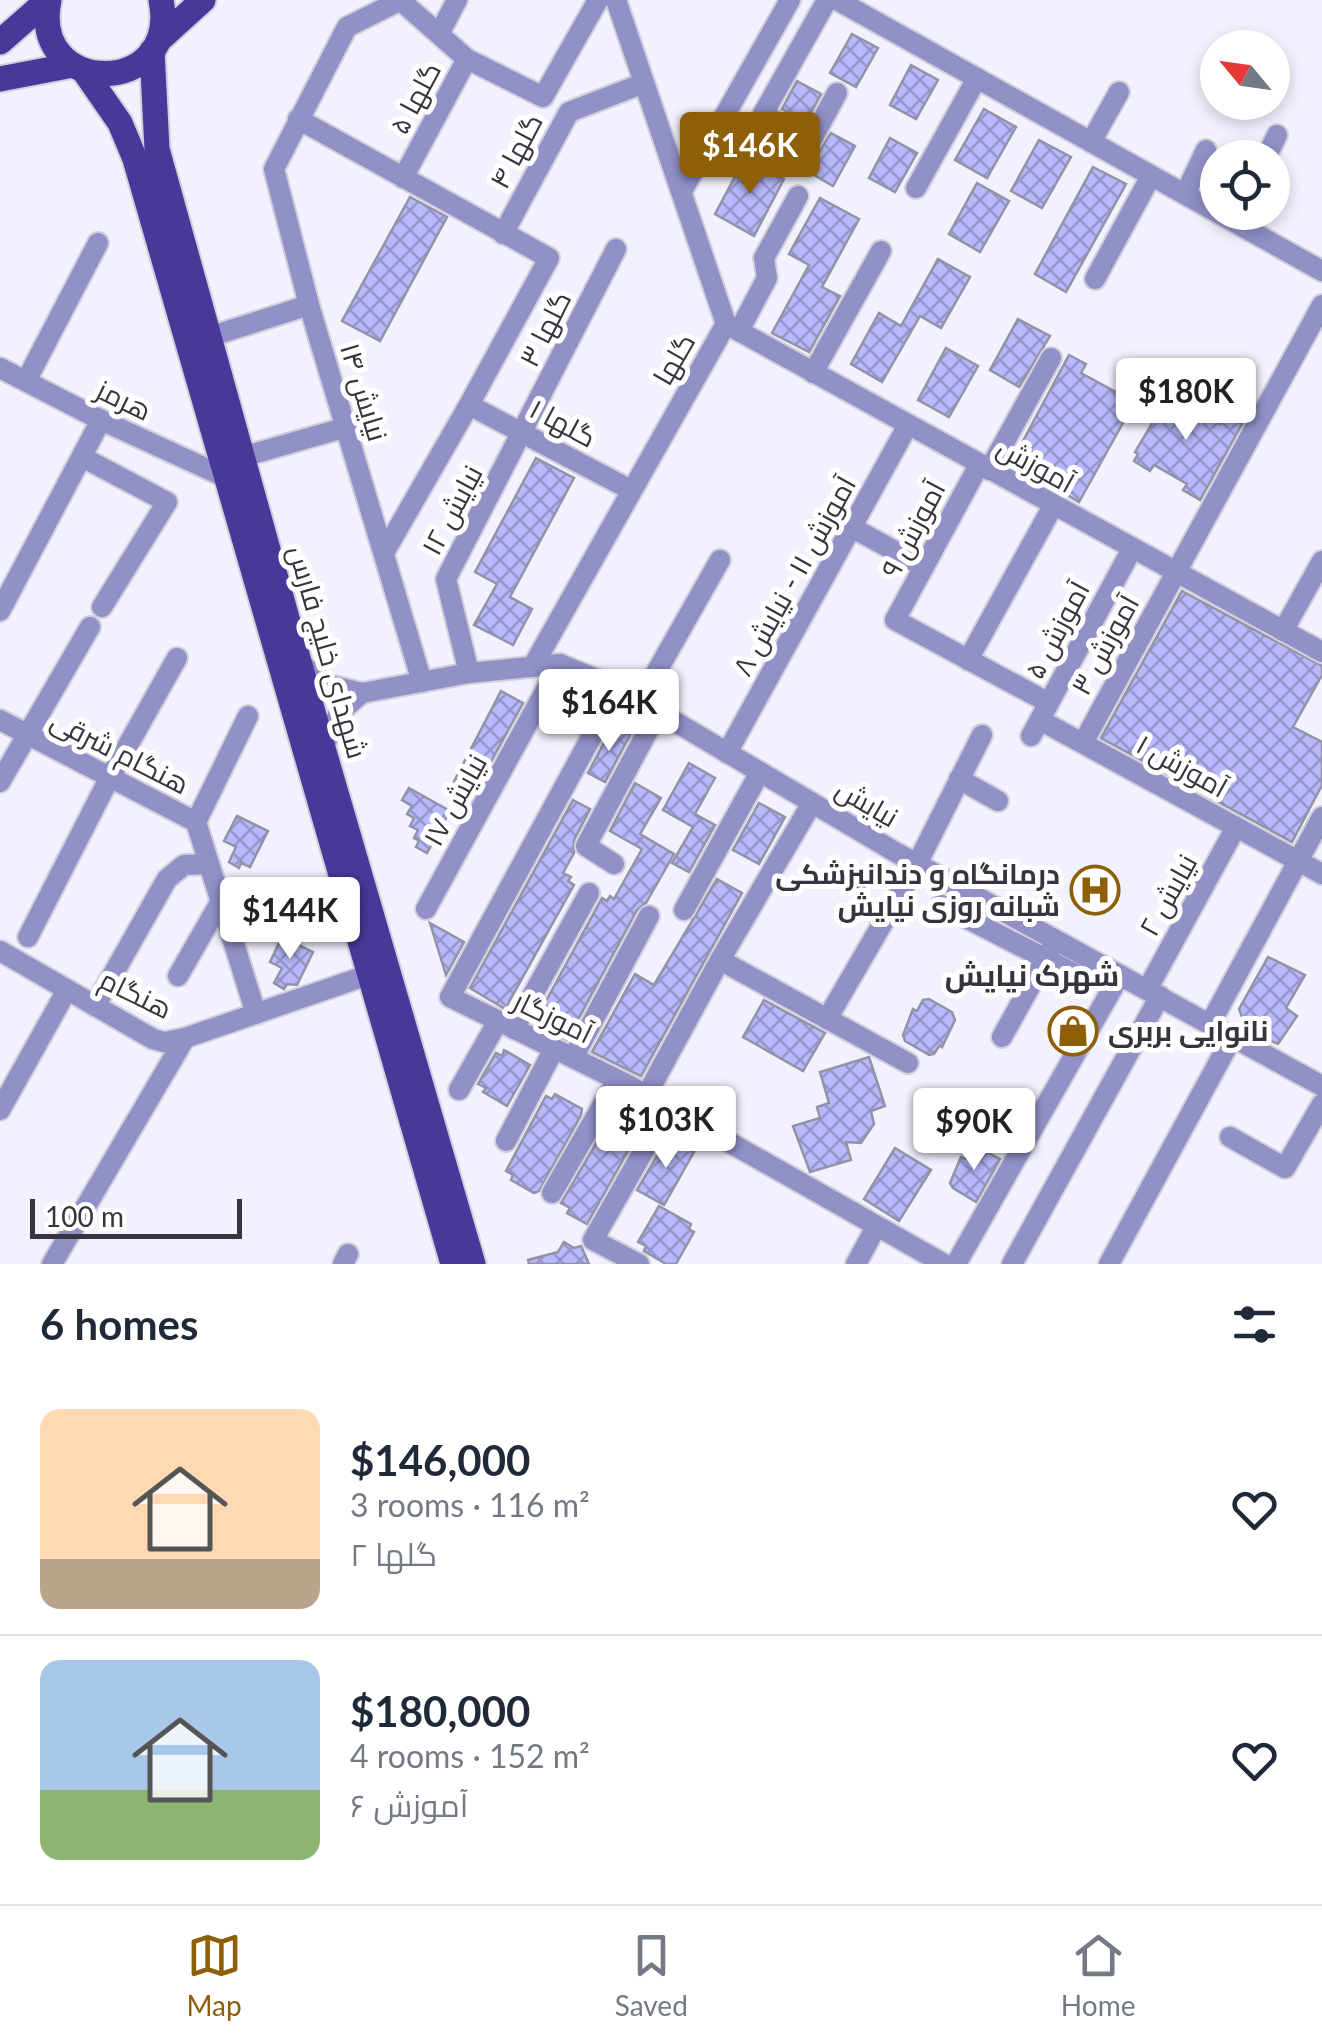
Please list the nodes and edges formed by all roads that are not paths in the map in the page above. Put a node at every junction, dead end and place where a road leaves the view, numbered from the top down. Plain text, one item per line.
1 (48, 0) edge
2 (161, 0) edge
3 (203, 0) edge
4 (401, 0) edge
5 (456, 0) edge
6 (598, 0) edge
7 (616, 0) edge
8 (790, 0) edge
9 (827, 0) edge
10 (838, 0) edge
11 (439, 34) junction
12 (0, 45) edge
13 (155, 46) junction
14 (467, 59) junction
15 (79, 68) junction
16 (2, 78) edge
17 (977, 78) junction
18 (644, 83) junction
19 (1119, 92) dead end
20 (837, 93) dead end
21 (543, 98) junction
22 (569, 112) junction
23 (153, 116) junction
24 (298, 120) junction
25 (120, 123) junction
26 (1277, 135) dead end
27 (1275, 140) edge
28 (1091, 142) junction
29 (1200, 162) edge
30 (1151, 176) junction
31 (404, 178) junction
32 (916, 188) dead end
33 (682, 191) junction
34 (1184, 194) junction
35 (798, 196) dead end
36 (1200, 201) edge
37 (1256, 230) edge
38 (503, 234) junction
39 (98, 243) dead end
40 (616, 249) dead end
41 (880, 251) dead end
42 (1322, 272) edge
43 (1094, 279) dead end
44 (309, 305) junction
45 (1322, 305) edge
46 (732, 328) junction
47 (208, 337) junction
48 (1051, 358) dead end
49 (0, 368) edge
50 (813, 373) junction
51 (26, 381) junction
52 (469, 405) junction
53 (101, 420) junction
54 (908, 425) junction
55 (347, 427) junction
56 (524, 434) junction
57 (82, 457) junction
58 (234, 467) junction
59 (984, 468) junction
60 (631, 490) junction
61 (1053, 506) junction
62 (852, 528) junction
63 (1132, 549) junction
64 (384, 551) junction
65 (720, 560) dead end
66 (1322, 561) edge
67 (924, 566) junction
68 (1176, 573) junction
69 (102, 606) dead end
70 (0, 611) edge
71 (896, 620) joint
72 (90, 628) dead end
73 (1283, 631) junction
74 (1322, 652) edge
75 (177, 658) dead end
76 (968, 660) junction
77 (300, 664) junction
78 (560, 664) junction
79 (533, 666) junction
80 (469, 673) junction
81 (422, 682) junction
82 (618, 688) junction
83 (362, 692) junction
84 (649, 707) junction
85 (248, 716) dead end
86 (0, 720) edge
87 (1040, 720) junction
88 (26, 734) junction
89 (982, 735) dead end
90 (1083, 743) junction
91 (323, 748) junction
92 (727, 753) junction
93 (760, 772) junction
94 (110, 778) junction
95 (960, 780) junction
96 (0, 782) edge
97 (998, 801) dead end
98 (812, 803) junction
99 (1322, 818) edge
100 (196, 822) junction
101 (1236, 827) junction
102 (1298, 861) junction
103 (209, 864) junction
104 (614, 864) dead end
105 (916, 864) junction
106 (1322, 874) edge
107 (589, 893) dead end
108 (220, 901) junction
109 (941, 904) dead end
110 (426, 909) dead end
111 (684, 910) dead end
112 (649, 916) dead end
113 (28, 937) dead end
114 (1050, 949) junction
115 (0, 952) edge
116 (720, 960) junction
117 (368, 975) junction
118 (1120, 975) junction
119 (178, 976) dead end
120 (1077, 976) dead end
121 (66, 990) junction
122 (1154, 993) junction
123 (95, 1006) junction
124 (256, 1014) junction
125 (827, 1019) junction
126 (1210, 1024) junction
127 (506, 1025) junction
128 (1233, 1036) junction
129 (1002, 1037) dead end
130 (185, 1038) junction
131 (563, 1054) junction
132 (908, 1063) dead end
133 (617, 1080) junction
134 (1322, 1086) edge
135 (459, 1090) dead end
136 (646, 1096) junction
137 (1322, 1104) edge
138 (668, 1108) junction
139 (0, 1110) edge
140 (1230, 1138) dead end
141 (506, 1141) dead end
142 (428, 1144) junction
143 (437, 1176) junction
144 (552, 1192) dead end
145 (876, 1227) junction
146 (52, 1264) edge
147 (453, 1264) edge
148 (473, 1264) edge
149 (639, 1264) edge
150 (856, 1264) edge
151 (944, 1264) edge
152 (956, 1264) edge
153 (1012, 1264) edge
154 (1109, 1264) edge

1 - 12 main road
1 - 15 main road, شهدای خلیج فارس
2 - 13 main road, شهدای خلیج فارس
3 - 13 main road
4 - 11 street
4 - 24 street, نیایش ۱۴
5 - 11 street
6 - 21 street
7 - 18 street, گلها
8 - 33 street
9 - 20 street
10 - 17 street
11 - 14 street
12 - 16 main road
13 - 15 main road
13 - 23 main road, شهدای خلیج فارس
14 - 21 street, گلها ۵
14 - 31 street, گلها ۵
15 - 16 main road
15 - 25 main road, شهدای خلیج فارس
17 - 28 street
17 - 32 street
18 - 22 street, گلها ۴
18 - 33 street, گلها
19 - 28 street
21 - 22 street, گلها ۵
22 - 38 street, گلها ۴
23 - 25 main road
23 - 47 main road, شهدای خلیج فارس
24 - 31 street
24 - 44 street, نیایش ۱۴
25 - 58 main road, شهدای خلیج فارس
26 - 27 street
28 - 30 street
29 - 34 street
30 - 34 street
30 - 43 street
31 - 38 street
33 - 46 street, گلها
34 - 36 street
35 - 46 street
37 - 42 street
38 - 52 street
39 - 51 street
40 - 56 street, گلها ۳
41 - 50 street
44 - 47 street
44 - 55 street, نیایش ۱۴
45 - 68 street, آموزش ۳
46 - 50 street, آموزش
46 - 60 street, گلها
47 - 58 main road, شهدای خلیج فارس
48 - 59 street, آموزش ۹
49 - 51 street, هرمز
50 - 54 street, آموزش
51 - 53 street, هرمز
52 - 56 street, گلها ۱
52 - 64 street
53 - 57 street
53 - 58 street, هرمز
54 - 59 street, آموزش
54 - 62 street, آموزش ۱۱ - نیایش ۸
55 - 58 street
55 - 64 street, نیایش ۱۴
56 - 60 street, گلها ۱
56 - 80 street, نیایش ۱۲
57 - 69 street
57 - 70 street
58 - 77 main road, شهدای خلیج فارس
58 - 117 main road, شهدای خلیج فارس
59 - 61 street, آموزش
59 - 67 street, آموزش ۹
60 - 79 street, گلها
61 - 63 street, آموزش
61 - 76 street
62 - 67 street
62 - 92 street, آموزش ۱۱ - نیایش ۸
63 - 68 street, آموزش
63 - 87 street, آموزش ۵
64 - 81 street, نیایش ۱۴
65 - 84 street
66 - 73 street
67 - 71 street, آموزش ۹
68 - 73 street, آموزش
68 - 90 street, آموزش ۳
71 - 76 street, آموزش ۱
72 - 88 street
73 - 74 street, آموزش
75 - 94 street
76 - 87 street, آموزش ۱
77 - 83 street, نیایش
77 - 91 main road, شهدای خلیج فارس
78 - 79 street, نیایش
78 - 82 street, نیایش
78 - 110 street, نیایش ۱۷
79 - 80 street, نیایش
80 - 81 street, نیایش
81 - 83 street, نیایش
82 - 84 street, نیایش
82 - 127 street, آموزگار
83 - 91 street
84 - 92 street, نیایش
84 - 104 street
85 - 100 street
86 - 88 street, هنگام شرقی
87 - 90 street, آموزش ۱
88 - 94 street, هنگام شرقی
88 - 96 street
89 - 95 street
90 - 101 street, آموزش ۱
91 - 142 main road, شهدای خلیج فارس
92 - 93 street, نیایش
93 - 98 street, نیایش
93 - 111 street
94 - 100 street, هنگام شرقی
94 - 113 street
95 - 97 street
95 - 105 street
98 - 105 street, نیایش
98 - 116 street
99 - 102 street
100 - 103 street, هنگام شرقی
101 - 102 street, آموزش ۱
101 - 122 street, نیایش ۲
102 - 106 street, آموزش ۱
102 - 126 street
103 - 108 street, هنگام شرقی
103 - 123 street
105 - 114 street, نیایش
105 - 125 street
107 - 127 street
108 - 119 street
108 - 124 street, هنگام شرقی
109 - 114 street
112 - 131 street
114 - 118 street, نیایش
114 - 120 street
114 - 129 street
115 - 121 street, هنگام
116 - 125 street
116 - 136 street
117 - 124 street, هنگام
117 - 142 main road, شهدای خلیج فارس
118 - 122 street, نیایش
118 - 152 street
121 - 123 street, هنگام
121 - 139 street
122 - 126 street, نیایش
122 - 153 street, نیایش ۲
123 - 130 street, هنگام
124 - 130 street, هنگام
125 - 132 street
126 - 128 street, نیایش
127 - 131 street, آموزگار
127 - 135 street
128 - 134 street, نیایش
128 - 154 street
130 - 146 street
131 - 133 street, آموزگار
131 - 141 street
133 - 136 street, آموزگار
133 - 144 street
136 - 138 street, آموزگار
137 - 140 street
138 - 145 street, آموزگار
138 - 149 street
142 - 143 main road, شهدای خلیج فارس
143 - 147 main road, شهدای خلیج فارس
143 - 148 main road, شهدای خلیج فارس
145 - 150 street
145 - 151 street, آموزگار

